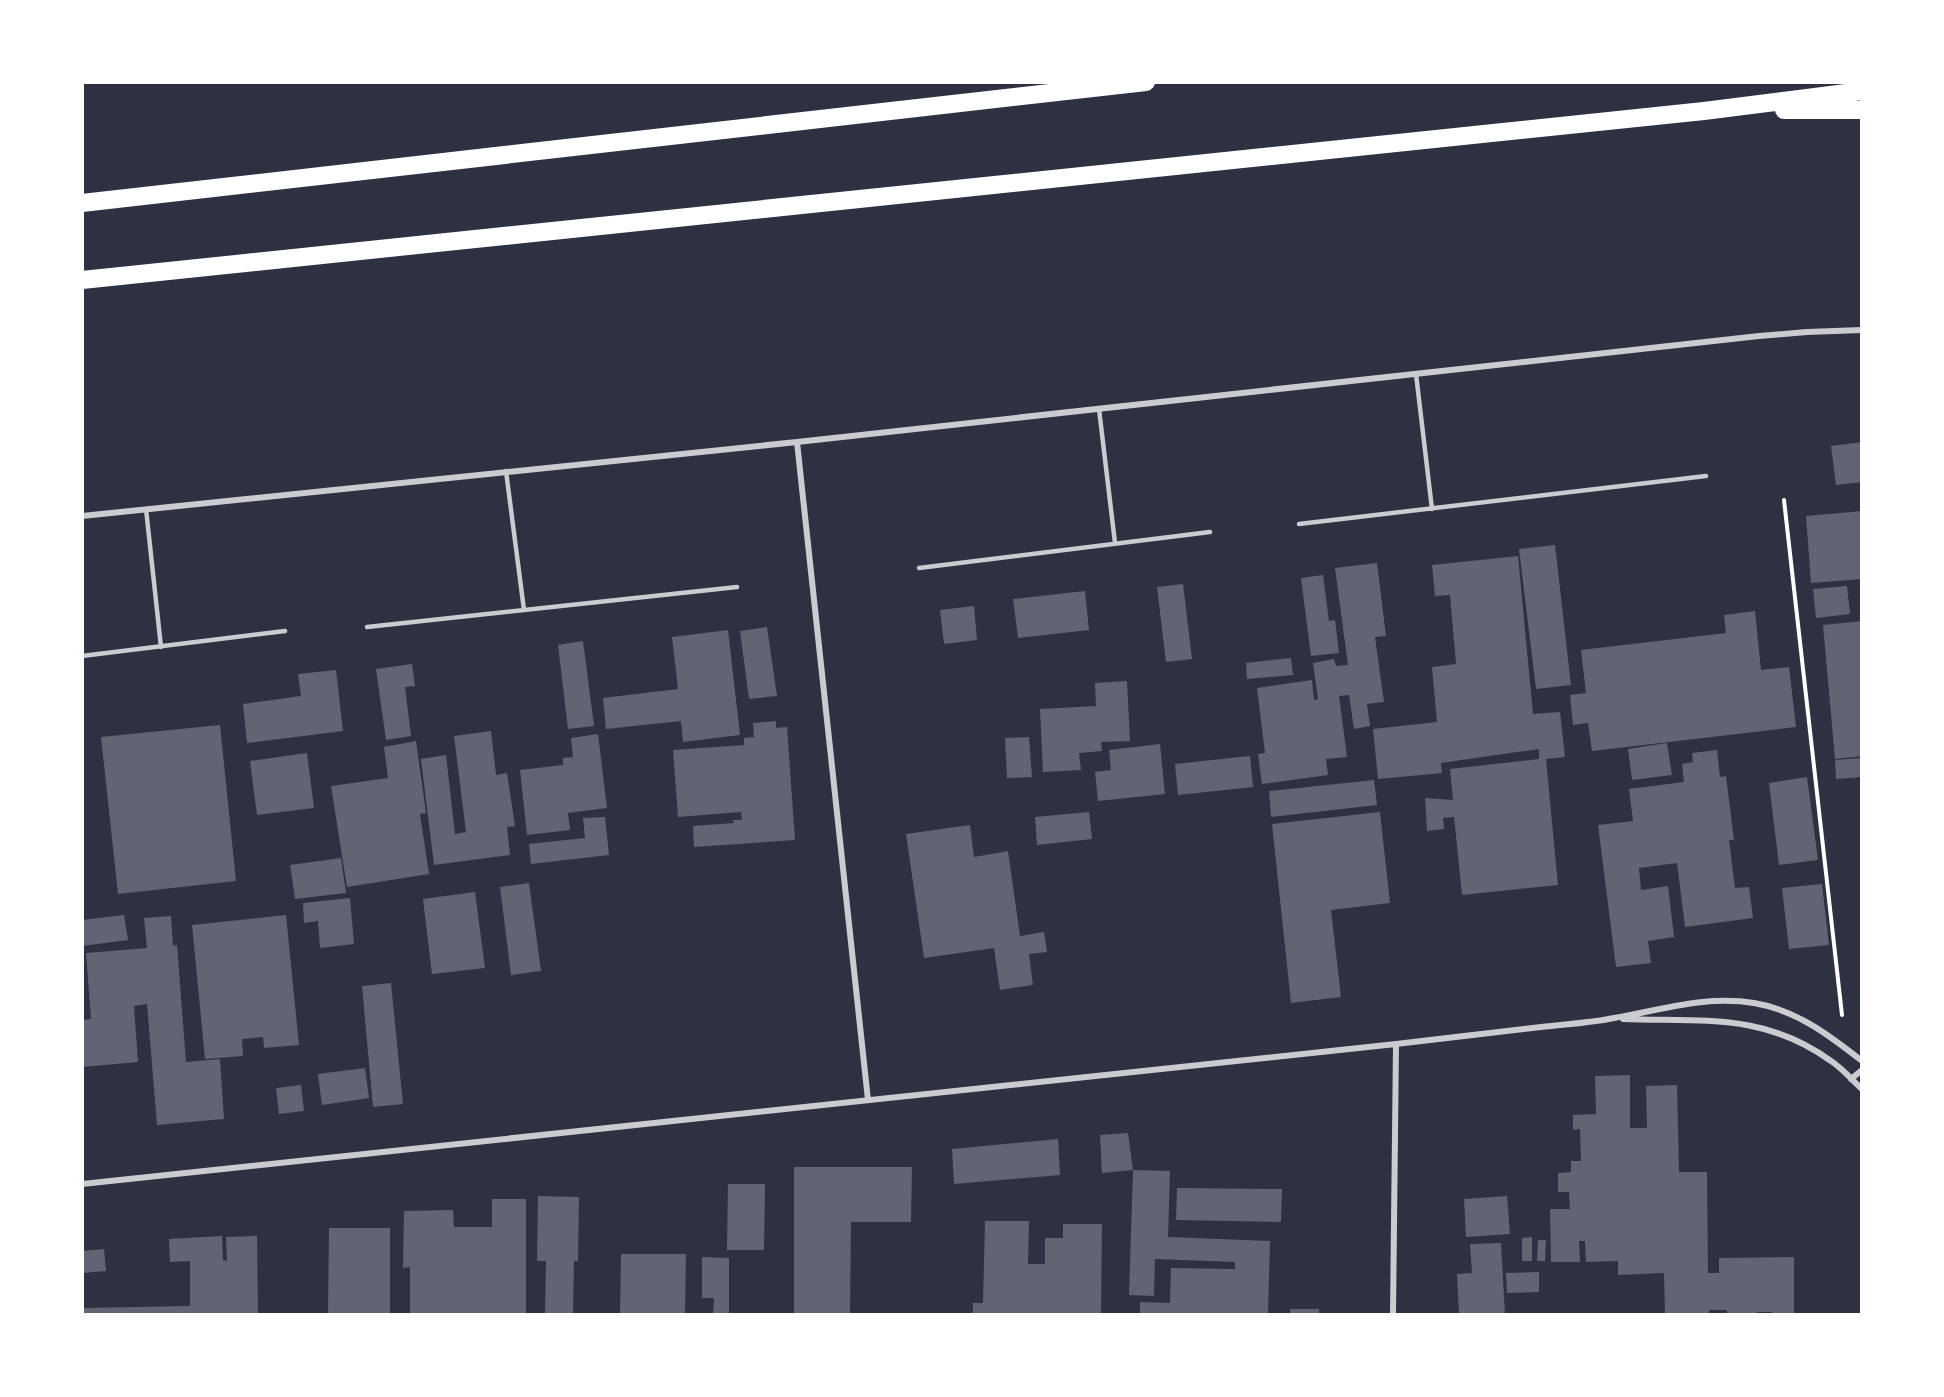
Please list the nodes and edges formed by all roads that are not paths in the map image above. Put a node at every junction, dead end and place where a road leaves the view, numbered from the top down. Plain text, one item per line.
1 (1146, 82) edge
2 (1862, 91) edge
3 (1862, 110) edge
4 (1704, 111) junction
5 (82, 203) edge
6 (82, 280) edge
7 (1862, 330) edge
8 (1416, 374) junction
9 (1099, 410) junction
10 (797, 442) junction
11 (506, 471) junction
12 (1707, 476) dead end
13 (146, 509) junction
14 (1432, 509) junction
15 (82, 516) edge
16 (1299, 524) dead end
17 (1210, 532) dead end
18 (1115, 543) junction
19 (919, 568) dead end
20 (737, 587) dead end
21 (524, 610) junction
22 (367, 627) dead end
23 (285, 631) dead end
24 (161, 647) junction
25 (82, 656) edge
26 (1614, 1018) junction
27 (1396, 1044) junction
28 (1862, 1061) edge
29 (1862, 1070) edge
30 (1851, 1079) junction
31 (1862, 1089) edge
32 (868, 1100) junction
33 (82, 1184) edge
34 (1393, 1314) edge

1 - 5 highway
2 - 4 highway
3 - 4 highway
4 - 6 highway
7 - 8 street
8 - 9 street
8 - 14 lane
9 - 10 street
9 - 18 lane
10 - 11 street
10 - 32 street
11 - 13 street
11 - 21 lane
12 - 14 lane
13 - 15 street
13 - 24 lane
14 - 16 lane
17 - 18 lane
18 - 19 lane
20 - 21 lane
21 - 22 lane
23 - 24 lane
24 - 25 lane
26 - 27 street
26 - 28 street
26 - 30 street
27 - 32 street
27 - 34 street
29 - 30 street
30 - 31 street
32 - 33 street

